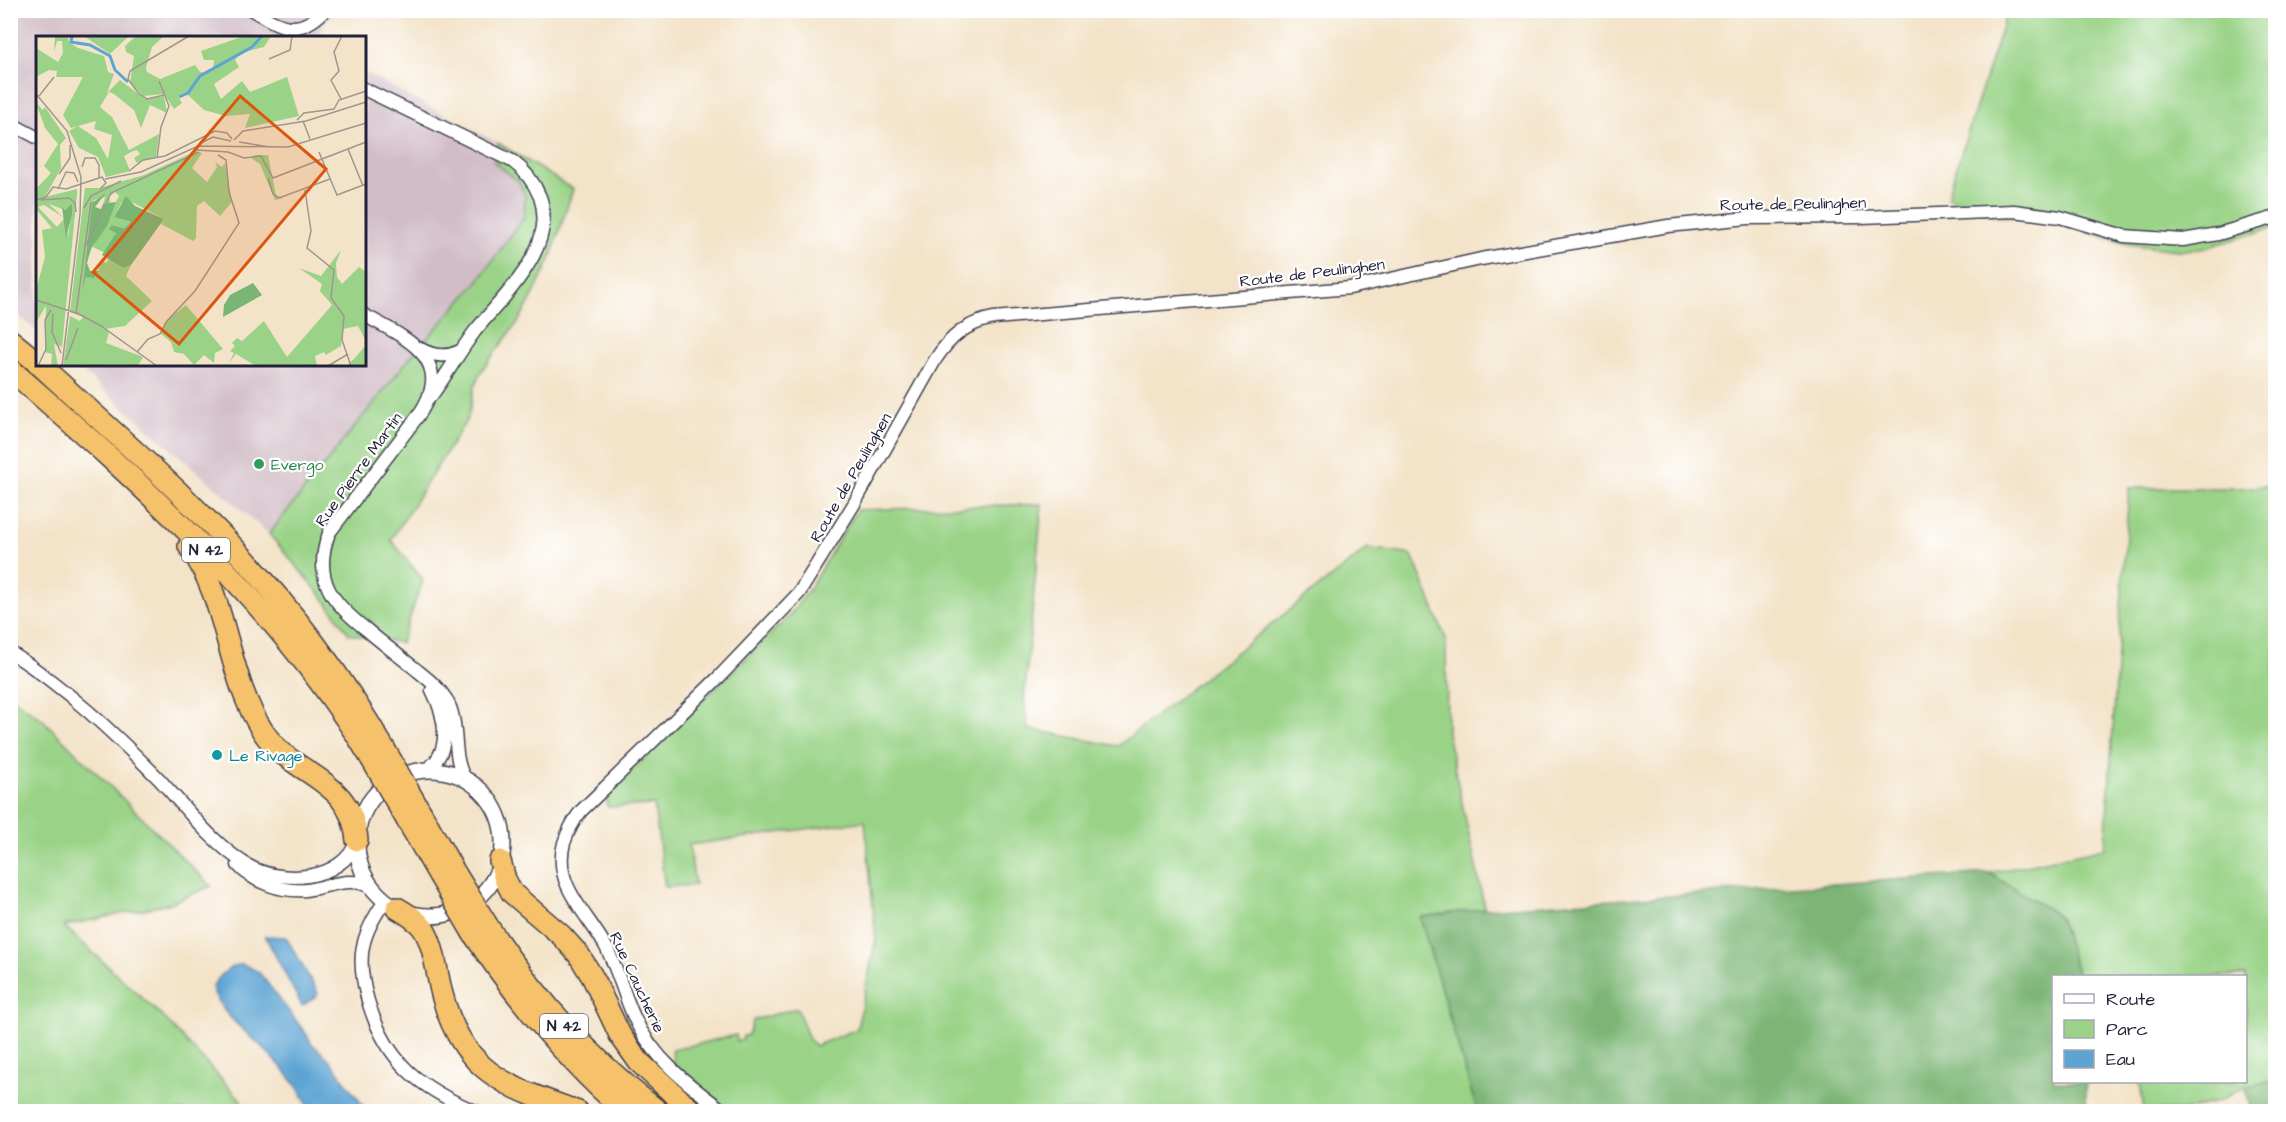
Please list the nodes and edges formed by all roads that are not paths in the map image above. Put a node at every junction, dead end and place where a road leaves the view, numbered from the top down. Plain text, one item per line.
1 (252, 10) edge
2 (325, 10) edge
3 (303, 32) edge
4 (366, 90) edge
5 (10, 123) edge
6 (36, 137) edge
7 (2276, 217) edge
8 (366, 316) edge
9 (10, 340) edge
10 (418, 348) junction
11 (460, 351) junction
12 (36, 362) edge
13 (40, 366) edge
14 (10, 369) edge
15 (428, 401) junction
16 (144, 490) junction
17 (10, 652) edge
18 (421, 674) junction
19 (378, 754) junction
20 (424, 771) junction
21 (468, 782) junction
22 (581, 811) joint
23 (357, 840) junction
24 (222, 846) junction
25 (500, 861) junction
26 (374, 889) junction
27 (391, 904) junction
28 (480, 929) junction
29 (477, 1112) edge
30 (578, 1112) edge
31 (626, 1112) edge
32 (659, 1112) edge
33 (693, 1112) edge
34 (725, 1112) edge

1 - 3 street
2 - 3 street
4 - 11 street
5 - 6 street
7 - 22 street, Route de Peulinghen
8 - 10 street, Rue Pierre Martin
9 - 12 highway, N 42
10 - 11 street
10 - 15 street, Rue Pierre Martin
11 - 15 street
13 - 19 highway, N 42
14 - 16 highway, N 42
15 - 18 street, Rue Pierre Martin
16 - 19 highway, N 42
16 - 23 highway
17 - 24 street
18 - 20 street, Rue Pierre Martin
18 - 21 street, Rue Pierre Martin
19 - 28 highway, N 42, bridge
20 - 21 street
20 - 23 street
21 - 25 street
22 - 34 street, Rue Caucherie
23 - 24 street
23 - 26 street
24 - 26 street
25 - 27 street
25 - 33 highway
26 - 27 street
27 - 29 street
27 - 30 highway
28 - 31 highway, N 42
28 - 32 highway, N 42

